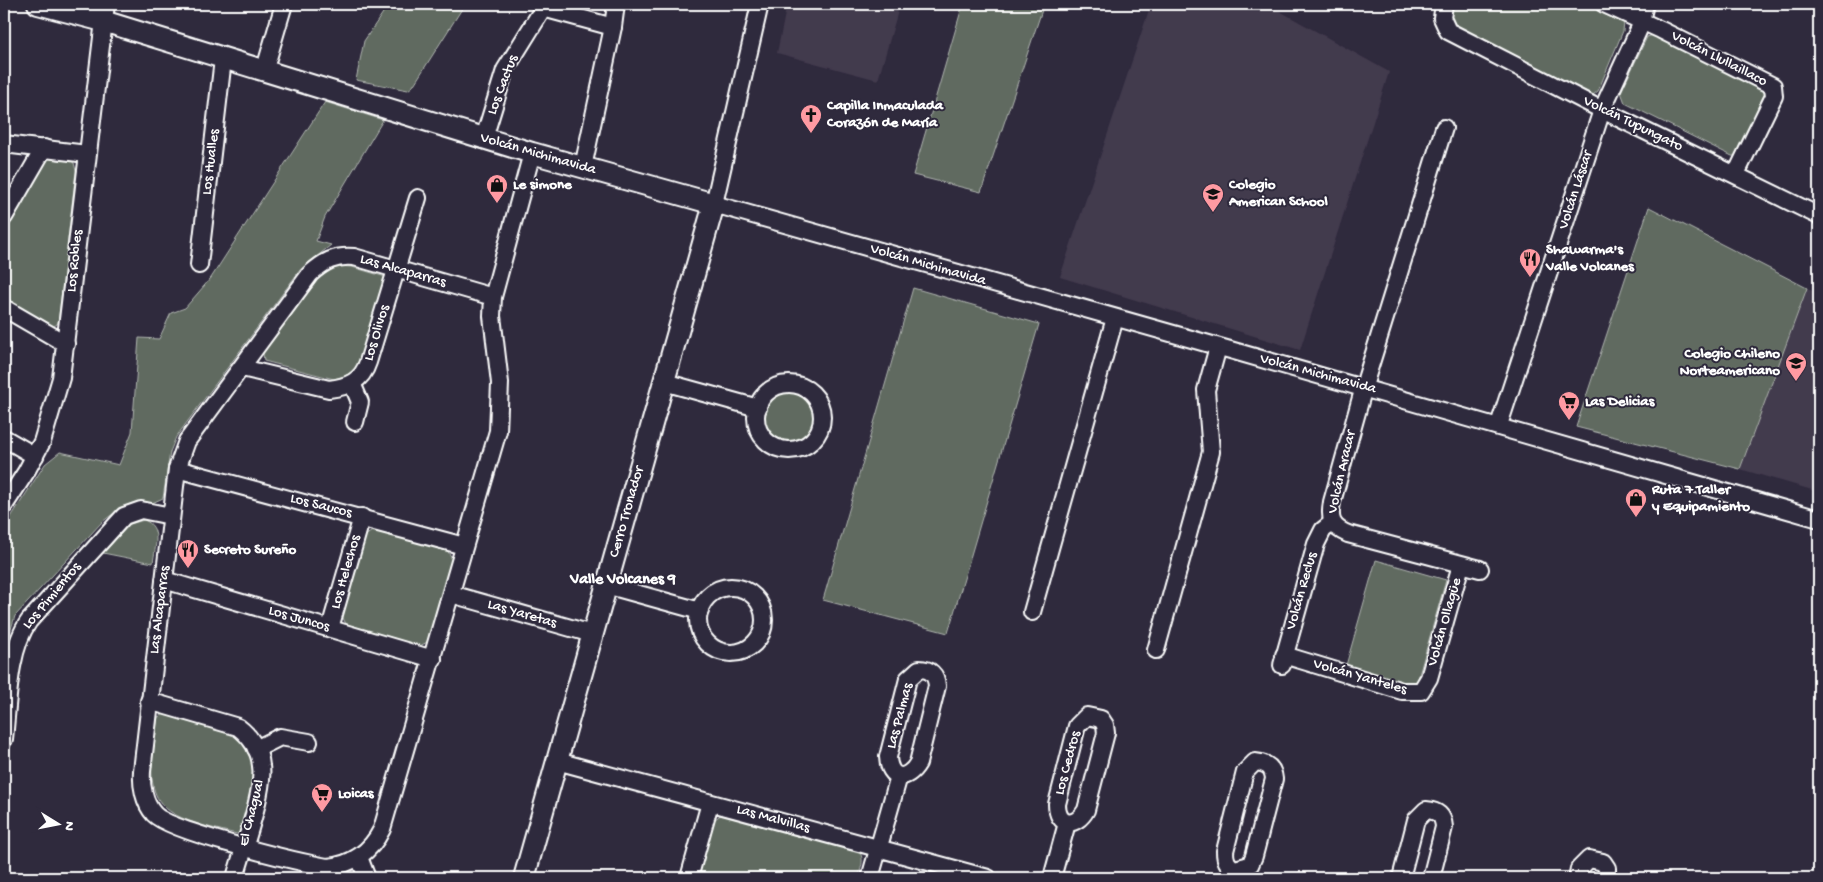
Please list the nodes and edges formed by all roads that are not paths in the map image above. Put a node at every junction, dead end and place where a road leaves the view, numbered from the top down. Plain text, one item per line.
1 (38, 4) edge
2 (284, 4) edge
3 (616, 4) edge
4 (760, 4) edge
5 (1444, 4) edge
6 (1604, 4) edge
7 (545, 6) edge
8 (104, 13) edge
9 (1643, 13) edge
10 (613, 27) junction
11 (223, 59) junction
12 (264, 72) junction
13 (1602, 110) junction
14 (1444, 128) dead end
15 (484, 138) junction
16 (4, 144) edge
17 (44, 148) junction
18 (532, 153) junction
19 (87, 154) junction
20 (583, 167) junction
21 (1736, 174) junction
22 (418, 198) dead end
23 (714, 204) junction
24 (4, 216) edge
25 (1819, 216) edge
26 (199, 265) dead end
27 (396, 269) junction
28 (493, 297) junction
29 (4, 308) edge
30 (1115, 318) junction
31 (66, 344) junction
32 (1218, 347) junction
33 (242, 368) junction
34 (664, 382) junction
35 (352, 383) junction
36 (1364, 386) junction
37 (758, 408) junction
38 (355, 422) dead end
39 (1499, 425) junction
40 (4, 438) edge
41 (35, 456) junction
42 (177, 469) junction
43 (4, 506) edge
44 (171, 516) junction
45 (362, 517) junction
46 (1819, 519) edge
47 (1332, 523) junction
48 (464, 546) junction
49 (1462, 565) junction
50 (1480, 569) dead end
51 (164, 580) junction
52 (606, 585) junction
53 (451, 594) junction
54 (700, 611) junction
55 (1032, 612) dead end
56 (330, 628) junction
57 (592, 634) junction
58 (1156, 650) dead end
59 (433, 659) junction
60 (1283, 660) joint
61 (1429, 678) joint
62 (149, 701) junction
63 (4, 739) edge
64 (310, 742) dead end
65 (256, 749) junction
66 (557, 761) junction
67 (899, 776) junction
68 (710, 803) junction
69 (1067, 823) junction
70 (244, 846) junction
71 (879, 847) junction
72 (360, 857) junction
73 (1234, 874) edge
74 (235, 878) edge
75 (367, 878) edge
76 (524, 878) edge
77 (689, 878) edge
78 (870, 878) edge
79 (988, 878) edge
80 (1052, 878) edge
81 (1401, 878) edge
82 (1431, 878) edge
83 (1577, 878) edge
84 (1607, 878) edge

1 - 8 street, Volcán Michimavida
2 - 12 street
3 - 10 street
4 - 23 street
5 - 13 street, Volcán Tupungato
6 - 9 street, Volcán Llullaillaco
7 - 10 street, Los Cactus
7 - 15 street, Los Cactus
8 - 11 street, Volcán Michimavida
8 - 19 street, Los Robles
9 - 13 street, Volcán Láscar
9 - 21 street, Volcán Llullaillaco
10 - 20 street
11 - 12 street, Volcán Michimavida
11 - 26 street, Los Hualles
12 - 15 street, Volcán Michimavida
13 - 21 street, Volcán Tupungato
13 - 39 street, Volcán Láscar
14 - 36 street, Volcán Aracar
15 - 18 street, Volcán Michimavida
16 - 17 street
17 - 19 street
17 - 24 street
18 - 20 street, Volcán Michimavida
18 - 28 street, Las Alcaparras
19 - 31 street, Los Robles
20 - 23 street, Volcán Michimavida
21 - 25 street, Volcán Tupungato
22 - 27 street, Los Olivos
23 - 30 street, Volcán Michimavida
23 - 34 street, Cerro Tronador
27 - 28 street, Las Alcaparras
27 - 33 street, Las Alcaparras
27 - 35 street, Los Olivos
28 - 48 street, Las Alcaparras
29 - 31 street
30 - 32 street, Volcán Michimavida
30 - 55 street
31 - 41 street, Los Robles
32 - 36 street, Volcán Michimavida
32 - 58 street
33 - 35 street
33 - 42 street, Las Alcaparras
34 - 37 street
34 - 52 street, Cerro Tronador
35 - 38 street
36 - 39 street, Volcán Michimavida
36 - 47 street, Volcán Aracar
37 - 37 street
39 - 46 street, Volcán Michimavida
40 - 41 street
41 - 43 street, Los Robles
42 - 44 street, Las Alcaparras
42 - 45 street, Los Saucos
44 - 51 street, Las Alcaparras
44 - 63 street, Los Pimientos
45 - 48 street, Los Saucos
45 - 56 street, Los Helechos
47 - 49 street, Volcán Aracar
47 - 60 street, Volcán Reclus
48 - 53 street, Las Alcaparras
49 - 50 street, Volcán Aracar
49 - 61 street, Volcán Ollagüe
51 - 56 street, Los Juncos
51 - 62 street, Las Alcaparras
52 - 54 street
52 - 57 street, Cerro Tronador
53 - 57 street, Las Yaretas
53 - 59 street, Las Alcaparras
54 - 54 street
56 - 59 street, Los Juncos
57 - 66 street, Cerro Tronador
59 - 72 street, Las Alcaparras
60 - 61 street, Volcán Yanteles
62 - 65 street, El Chagual
62 - 70 street, Las Alcaparras
64 - 65 street
65 - 70 street, El Chagual
66 - 68 street, Las Malvillas
66 - 76 street, Cerro Tronador
67 - 67 street, Las Palmas
67 - 71 street
68 - 71 street, Las Malvillas
68 - 77 street
69 - 69 street, Los Cedros
69 - 80 street
70 - 72 street, Las Alcaparras
70 - 74 street, El Chagual
71 - 78 street
71 - 79 street, Las Malvillas
72 - 75 street
73 - 73 street
81 - 82 street
83 - 84 street

